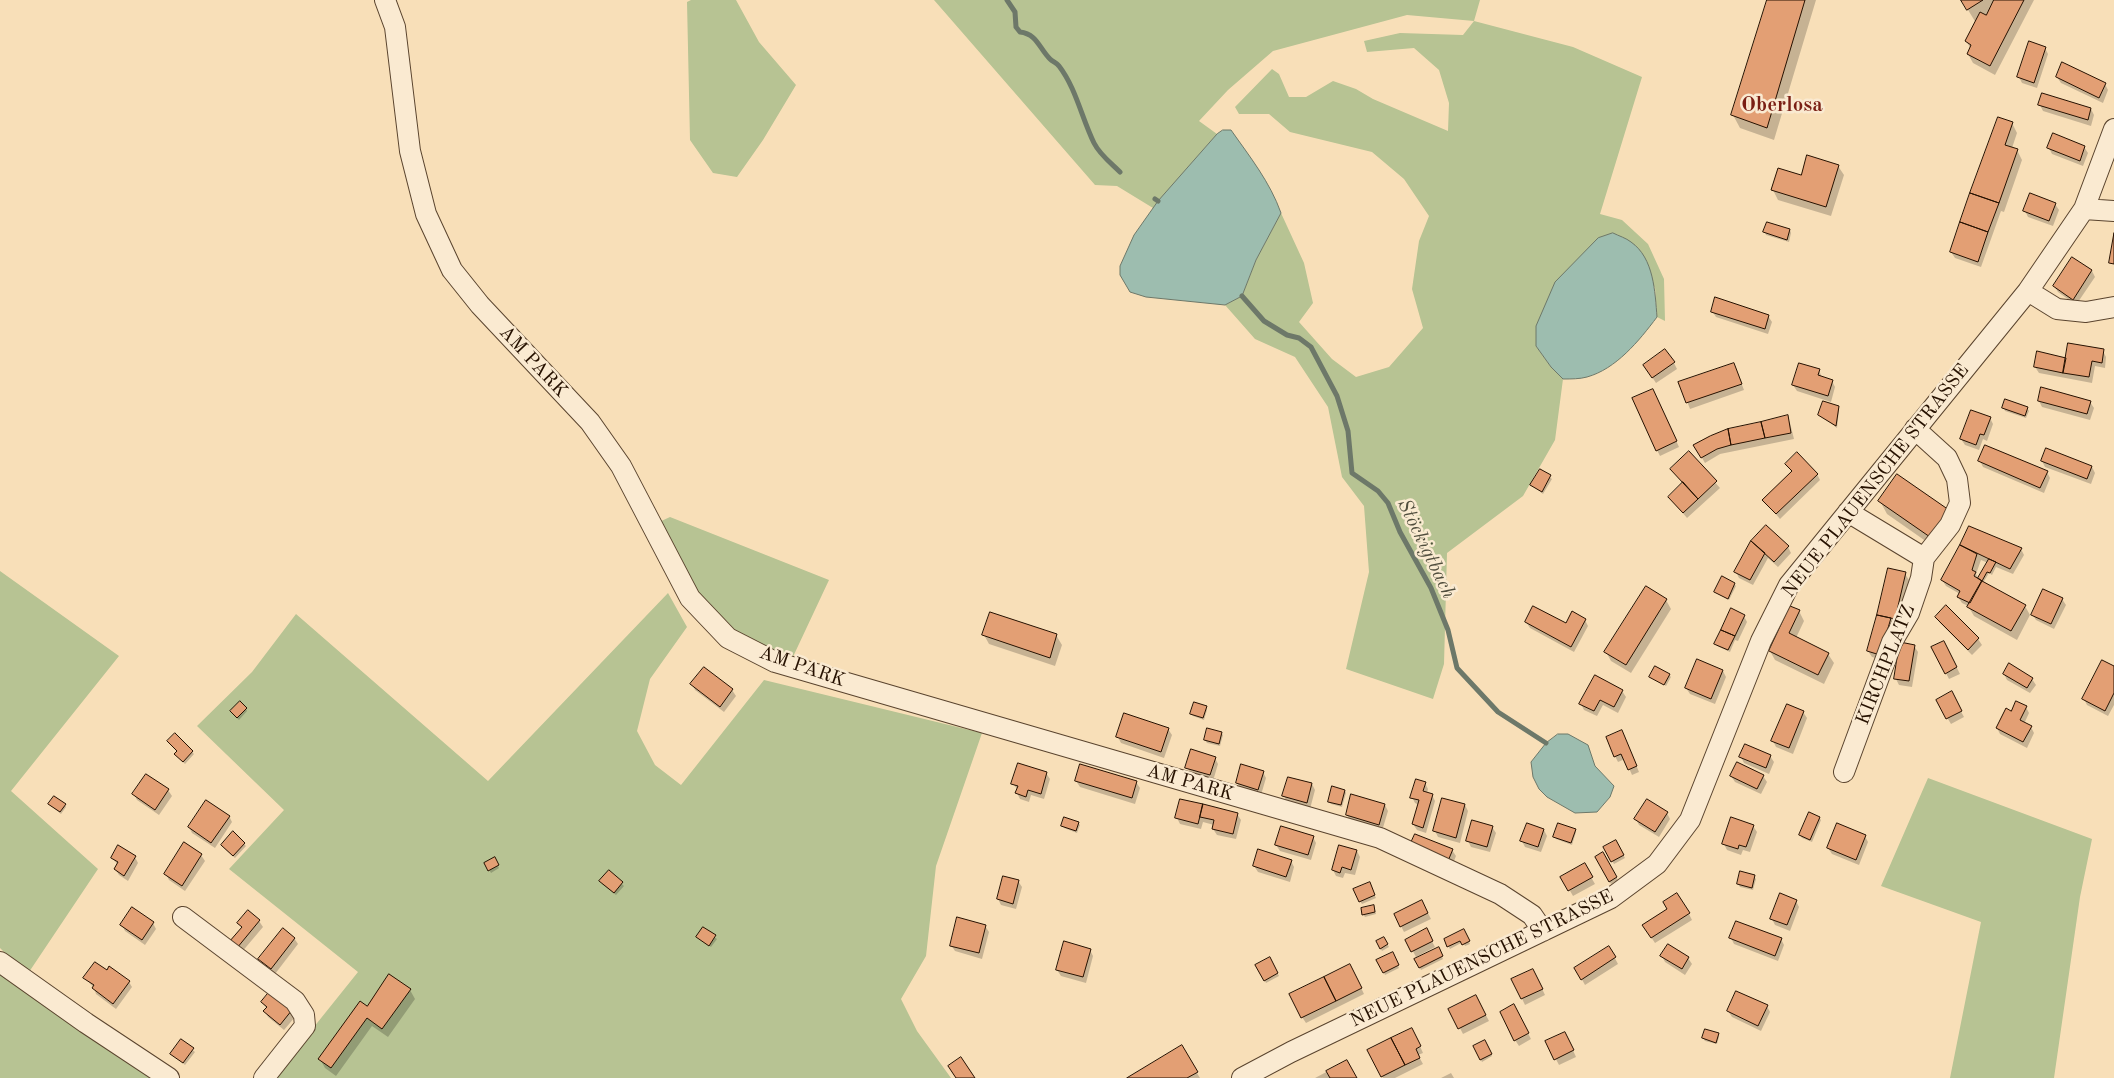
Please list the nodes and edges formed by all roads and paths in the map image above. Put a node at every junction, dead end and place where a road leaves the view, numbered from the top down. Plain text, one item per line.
1 (385, 0) edge
2 (2114, 129) edge
3 (2084, 209) junction
4 (2114, 211) edge
5 (2028, 292) junction
6 (2114, 307) edge
7 (1915, 429) junction
8 (1848, 512) junction
9 (1924, 558) junction
10 (1844, 772) dead end
11 (183, 917) dead end
12 (1543, 931) junction
13 (0, 962) edge
14 (169, 1078) edge
15 (264, 1078) edge
16 (1242, 1078) edge

1 - 12 street, AM PARK
2 - 3 street, NEUE PLAUENSCHE STRASSE
3 - 4 street
3 - 5 street, NEUE PLAUENSCHE STRASSE
5 - 6 street
5 - 7 street, NEUE PLAUENSCHE STRASSE
7 - 8 street, NEUE PLAUENSCHE STRASSE
7 - 9 street, KIRCHPLATZ
8 - 9 street
8 - 12 street, NEUE PLAUENSCHE STRASSE
9 - 10 street, KIRCHPLATZ
11 - 15 street
12 - 16 street, NEUE PLAUENSCHE STRASSE
13 - 14 street

